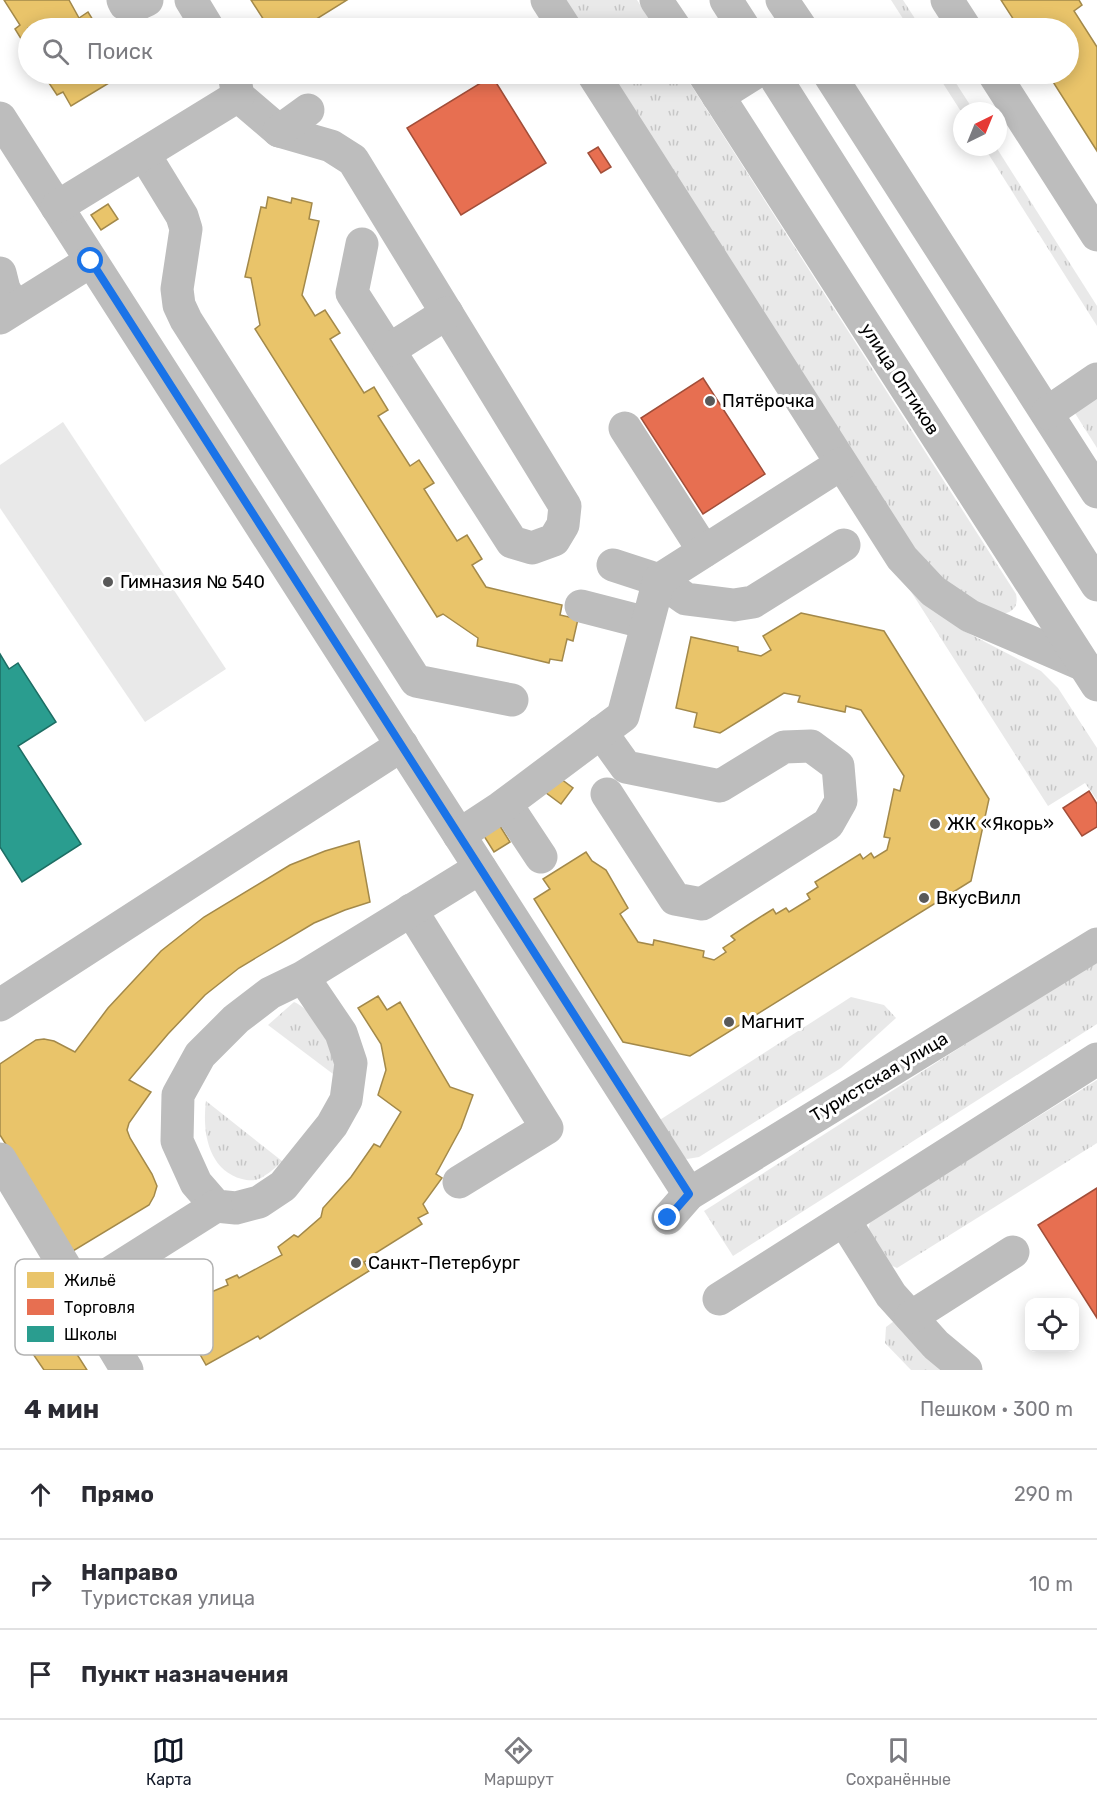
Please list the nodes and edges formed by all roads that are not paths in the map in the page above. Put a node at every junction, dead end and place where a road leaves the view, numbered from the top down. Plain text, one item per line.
1 (123, 0) edge
2 (147, 0) edge
3 (191, 0) edge
4 (547, 0) edge
5 (656, 0) edge
6 (726, 0) edge
7 (782, 0) edge
8 (946, 0) edge
9 (202, 18) edge
10 (559, 18) edge
11 (668, 18) edge
12 (738, 18) edge
13 (794, 18) edge
14 (958, 18) edge
15 (599, 84) edge
16 (779, 84) edge
17 (835, 84) edge
18 (1000, 84) edge
19 (236, 85) edge
20 (711, 85) edge
21 (308, 110) dead end
22 (0, 118) edge
23 (279, 131) junction
24 (144, 154) junction
25 (57, 207) junction
26 (1097, 235) edge
27 (362, 244) dead end
28 (91, 261) junction
29 (0, 273) edge
30 (8, 313) edge
31 (447, 313) junction
32 (389, 350) junction
33 (1097, 379) edge
34 (1047, 413) junction
35 (624, 428) dead end
36 (841, 464) junction
37 (1097, 492) edge
38 (844, 545) dead end
39 (704, 552) junction
40 (613, 565) dead end
41 (658, 580) junction
42 (1097, 585) edge
43 (581, 606) dead end
44 (647, 623) junction
45 (1091, 675) edge
46 (512, 700) dead end
47 (601, 732) junction
48 (402, 745) junction
49 (567, 757) junction
50 (626, 767) junction
51 (607, 794) junction
52 (506, 804) junction
53 (459, 835) junction
54 (542, 857) dead end
55 (480, 868) junction
56 (411, 910) junction
57 (1097, 944) edge
58 (303, 977) junction
59 (0, 1005) edge
60 (1097, 1059) edge
61 (1, 1163) edge
62 (459, 1182) dead end
63 (216, 1206) junction
64 (844, 1220) junction
65 (1013, 1252) dead end
66 (60, 1259) edge
67 (132, 1259) edge
68 (719, 1299) dead end
69 (911, 1317) junction
70 (118, 1355) edge
71 (127, 1370) edge
72 (966, 1370) edge

1 - 2 street
3 - 9 street
4 - 10 street
5 - 11 street
6 - 12 street
7 - 13 street
8 - 14 street
15 - 36 street
16 - 42 street
17 - 34 street
18 - 26 street
19 - 23 street
19 - 24 street
20 - 45 street, улица Оптиков
21 - 23 street
22 - 25 street
23 - 31 street
24 - 25 street
24 - 46 street
25 - 28 street
27 - 32 street
28 - 30 street
28 - 48 street
29 - 30 street
31 - 32 street
31 - 32 street
33 - 34 street
34 - 37 street
35 - 39 street
36 - 39 street
36 - 45 street
38 - 41 street
39 - 41 street
40 - 41 street
41 - 44 street
43 - 44 street
44 - 47 street
47 - 49 street
47 - 50 street
48 - 53 street
48 - 59 street
49 - 51 street
49 - 52 street
50 - 51 street
50 - 51 street
52 - 53 street
52 - 54 street
53 - 55 street
55 - 56 street
55 - 57 street, Туристская улица
56 - 58 street
56 - 62 street
58 - 63 street
58 - 63 street
60 - 64 street
61 - 66 street
63 - 67 street
64 - 68 street
64 - 69 street
65 - 69 street
69 - 72 street
70 - 71 street

